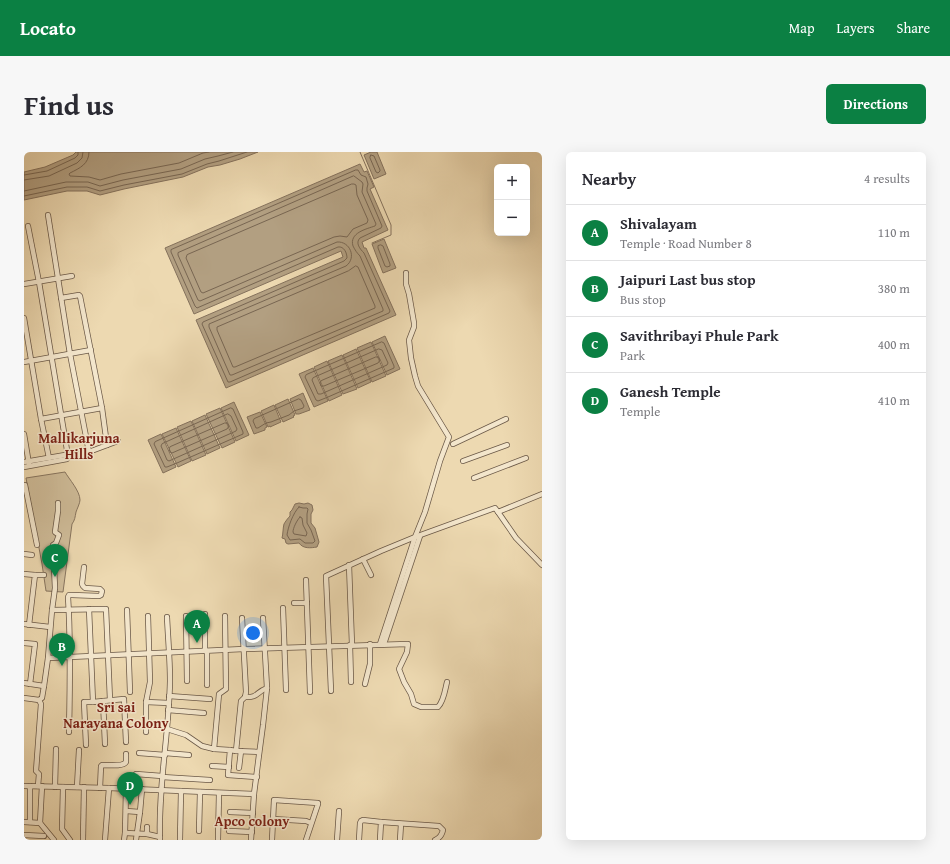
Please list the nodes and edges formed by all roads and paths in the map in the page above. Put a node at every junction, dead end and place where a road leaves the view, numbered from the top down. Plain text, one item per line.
1 (48, 215) dead end
2 (28, 226) dead end
3 (406, 273) dead end
4 (72, 276) dead end
5 (58, 278) junction
6 (39, 282) junction
7 (24, 284) edge
8 (61, 298) junction
9 (24, 318) edge
10 (90, 350) junction
11 (70, 354) junction
12 (51, 357) junction
13 (32, 361) junction
14 (24, 362) edge
15 (102, 408) junction
16 (81, 412) junction
17 (61, 415) junction
18 (41, 419) junction
19 (506, 419) dead end
20 (24, 434) edge
21 (118, 441) dead end
22 (453, 444) dead end
23 (507, 445) dead end
24 (107, 446) junction
25 (89, 452) junction
26 (68, 456) junction
27 (49, 458) junction
28 (526, 458) dead end
29 (463, 461) dead end
30 (28, 463) edge
31 (24, 467) edge
32 (474, 478) dead end
33 (25, 485) dead end
34 (542, 494) edge
35 (26, 502) edge
36 (58, 503) dead end
37 (498, 512) junction
38 (418, 537) junction
39 (37, 545) dead end
40 (24, 554) edge
41 (32, 555) dead end
42 (363, 559) junction
43 (542, 565) edge
44 (349, 566) junction
45 (84, 567) dead end
46 (24, 574) edge
47 (35, 575) junction
48 (44, 575) dead end
49 (371, 575) dead end
50 (306, 580) dead end
51 (307, 603) junction
52 (294, 604) dead end
53 (284, 608) dead end
54 (68, 609) junction
55 (89, 609) junction
56 (52, 610) junction
57 (127, 610) dead end
58 (205, 614) dead end
59 (148, 616) dead end
60 (186, 616) dead end
61 (225, 616) dead end
62 (167, 617) dead end
63 (242, 618) dead end
64 (263, 618) dead end
65 (26, 625) edge
66 (50, 627) junction
67 (24, 643) edge
68 (370, 644) junction
69 (382, 644) junction
70 (351, 645) junction
71 (329, 646) junction
72 (309, 647) junction
73 (264, 648) junction
74 (285, 648) junction
75 (244, 649) junction
76 (226, 650) junction
77 (206, 651) junction
78 (169, 652) junction
79 (187, 652) junction
80 (149, 653) junction
81 (129, 654) junction
82 (108, 655) junction
83 (90, 656) junction
84 (70, 657) junction
85 (48, 658) junction
86 (188, 681) dead end
87 (351, 682) dead end
88 (447, 682) dead end
89 (24, 683) edge
90 (30, 684) junction
91 (365, 684) dead end
92 (207, 685) dead end
93 (44, 686) junction
94 (266, 688) junction
95 (286, 690) dead end
96 (330, 691) dead end
97 (130, 692) dead end
98 (310, 692) dead end
99 (169, 696) junction
100 (245, 697) junction
101 (24, 698) edge
102 (210, 699) dead end
103 (39, 700) junction
104 (110, 700) junction
105 (103, 701) junction
106 (93, 702) junction
107 (146, 702) junction
108 (169, 703) junction
109 (168, 710) junction
110 (204, 713) dead end
111 (167, 729) junction
112 (69, 732) dead end
113 (146, 732) dead end
114 (126, 742) dead end
115 (104, 744) dead end
116 (86, 745) dead end
117 (56, 749) dead end
118 (214, 749) junction
119 (79, 750) dead end
120 (230, 750) junction
121 (238, 751) junction
122 (259, 752) junction
123 (139, 753) dead end
124 (126, 754) dead end
125 (165, 754) junction
126 (189, 756) dead end
127 (212, 766) dead end
128 (229, 767) junction
129 (239, 768) dead end
130 (136, 774) dead end
131 (162, 776) junction
132 (257, 777) junction
133 (210, 780) dead end
134 (24, 786) edge
135 (30, 786) junction
136 (40, 786) junction
137 (55, 786) junction
138 (63, 787) junction
139 (77, 787) junction
140 (84, 788) junction
141 (100, 788) junction
142 (109, 788) junction
143 (126, 788) junction
144 (142, 789) junction
145 (161, 790) junction
146 (180, 791) junction
147 (200, 792) junction
148 (219, 793) junction
149 (254, 794) junction
150 (126, 811) junction
151 (339, 811) dead end
152 (140, 812) junction
153 (230, 812) dead end
154 (253, 813) junction
155 (273, 819) junction
156 (24, 822) edge
157 (30, 822) junction
158 (381, 822) junction
159 (40, 823) junction
160 (311, 823) junction
161 (401, 824) junction
162 (147, 827) dead end
163 (44, 828) junction
164 (229, 830) dead end
165 (198, 831) dead end
166 (252, 832) junction
167 (126, 833) junction
168 (138, 834) junction
169 (24, 835) edge
170 (147, 836) edge
171 (44, 838) edge
172 (160, 838) edge
173 (54, 840) edge
174 (70, 840) edge
175 (83, 840) edge
176 (105, 840) edge
177 (124, 840) edge
178 (136, 840) edge
179 (180, 840) edge
180 (218, 840) edge
181 (251, 840) edge
182 (256, 840) edge
183 (272, 840) edge
184 (306, 840) edge
185 (337, 840) edge
186 (359, 840) edge
187 (380, 840) edge
188 (400, 840) edge
189 (435, 840) edge

1 - 5 street
2 - 6 street
3 - 38 street
4 - 5 street
5 - 6 street
5 - 8 street
6 - 7 street
6 - 12 street
8 - 10 street
8 - 11 street
9 - 13 street
10 - 11 street
10 - 15 street
11 - 12 street
11 - 16 street
12 - 13 street
12 - 17 street
13 - 14 street
13 - 18 street
15 - 16 street
15 - 24 street
16 - 17 street
16 - 25 street
17 - 18 street
17 - 26 street
18 - 27 street
19 - 22 street
20 - 30 street
21 - 24 street
23 - 29 street
24 - 25 street
25 - 26 street
26 - 27 street
26 - 30 street
27 - 30 street
28 - 32 street
30 - 31 street
33 - 35 street
34 - 37 street
35 - 39 street
36 - 56 street
37 - 38 street
37 - 43 street
38 - 42 street
38 - 69 street
40 - 41 street
42 - 44 street
42 - 49 street
44 - 70 street
44 - 71 street
45 - 54 street
46 - 47 street
47 - 48 street
47 - 65 street
50 - 51 street
51 - 52 street
51 - 72 street
53 - 74 street
54 - 55 street
54 - 56 street
54 - 84 street
55 - 82 street
55 - 83 street
56 - 66 street
57 - 81 street
58 - 77 street
59 - 80 street
60 - 79 street
61 - 76 street
62 - 78 street
63 - 75 street
64 - 73 street
65 - 66 street
66 - 85 street
67 - 90 street
68 - 69 street
68 - 70 street
68 - 91 street
69 - 88 street
70 - 71 street
70 - 87 street
71 - 72 street
71 - 96 street
72 - 74 street
72 - 98 street
73 - 74 street
73 - 75 street
73 - 94 street
74 - 95 street
75 - 76 street
75 - 100 street
76 - 77 street
76 - 118 street
77 - 79 street
77 - 92 street
78 - 79 street
78 - 80 street
78 - 99 street
79 - 86 street
80 - 81 street
80 - 107 street
81 - 82 street
81 - 97 street
82 - 83 street
82 - 104 street
83 - 84 street
83 - 106 street
84 - 85 street
84 - 112 street
85 - 93 street
89 - 90 street
90 - 93 street
93 - 103 street
94 - 100 street
94 - 122 street
99 - 102 street
99 - 108 street
100 - 121 street
101 - 103 street
103 - 136 street
104 - 105 street
104 - 114 street
105 - 106 street
105 - 115 street
106 - 116 street
107 - 108 street
107 - 113 street
108 - 109 street
109 - 110 street
109 - 111 street
111 - 118 street
111 - 125 street
117 - 137 street
118 - 120 street
119 - 139 street
120 - 121 street
120 - 128 street
121 - 122 street
121 - 129 street
122 - 132 street
123 - 125 street
124 - 141 street
125 - 126 street
125 - 131 street
127 - 128 street
128 - 132 street
130 - 131 street
131 - 133 street
131 - 145 street
132 - 149 street
134 - 135 street
135 - 136 street
135 - 157 street
136 - 137 street
136 - 159 street
137 - 138 street
138 - 139 street
138 - 174 street
139 - 140 street
140 - 141 street
140 - 175 street
141 - 142 street
142 - 143 street
142 - 176 street
143 - 144 street
143 - 150 street
144 - 145 street
144 - 152 street
145 - 146 street
145 - 172 street
146 - 147 street
146 - 179 street
147 - 148 street
147 - 165 street
148 - 149 street
148 - 180 street
149 - 154 street
150 - 152 street
150 - 167 street
151 - 185 street
152 - 168 street
153 - 154 street
154 - 166 street
155 - 160 street
155 - 160 street
155 - 183 street
156 - 157 street
157 - 159 street
158 - 161 street
158 - 186 street
158 - 187 street
159 - 163 street
160 - 184 street
161 - 188 street
161 - 189 street
162 - 170 street
163 - 171 street
163 - 173 street
164 - 166 street
166 - 181 street
167 - 168 street
167 - 177 street
168 - 170 street
168 - 178 street
169 - 171 street
170 - 172 street
181 - 182 street

